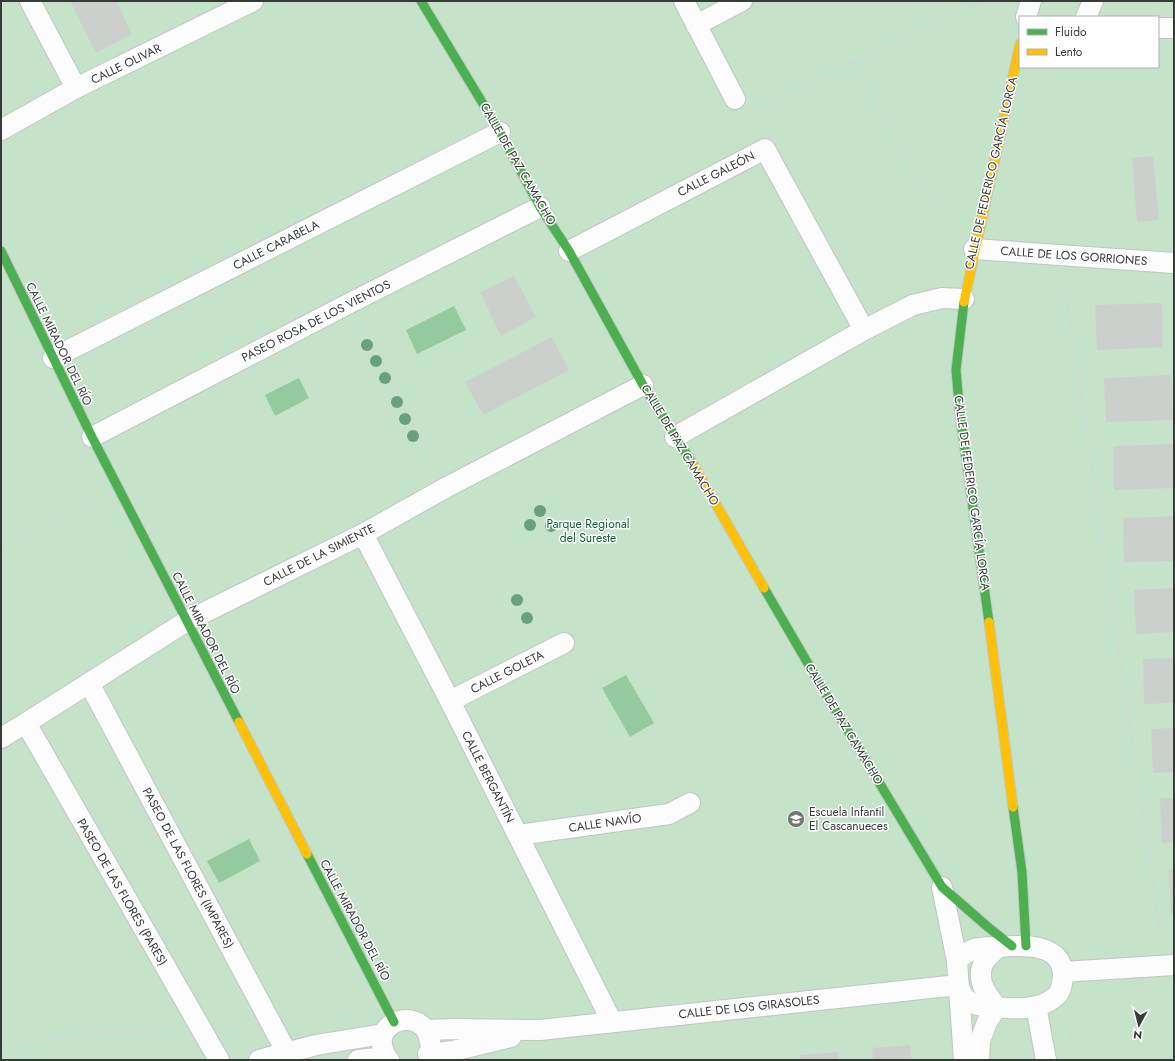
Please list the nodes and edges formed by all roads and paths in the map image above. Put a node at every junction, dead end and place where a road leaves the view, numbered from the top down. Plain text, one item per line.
1 (30, 1) edge
2 (253, 1) edge
3 (421, 1) edge
4 (684, 1) edge
5 (742, 1) edge
6 (982, 1) edge
7 (1093, 1) edge
8 (1086, 16) edge
9 (696, 25) junction
10 (1159, 28) edge
11 (1174, 28) edge
12 (1019, 48) edge
13 (852, 62) junction
14 (76, 88) junction
15 (735, 99) joint
16 (1, 130) edge
17 (500, 132) junction
18 (540, 207) junction
19 (934, 208) dead end
20 (974, 249) junction
21 (569, 250) junction
22 (1, 251) edge
23 (1174, 263) edge
24 (1064, 285) dead end
25 (964, 299) junction
26 (350, 303) junction
27 (864, 330) junction
28 (53, 358) junction
29 (643, 385) junction
30 (92, 437) junction
31 (675, 437) junction
32 (447, 487) junction
33 (118, 488) junction
34 (363, 534) junction
35 (1, 549) edge
36 (187, 621) junction
37 (564, 643) dead end
38 (89, 683) junction
39 (450, 701) junction
40 (26, 723) junction
41 (1, 738) edge
42 (690, 803) dead end
43 (518, 836) junction
44 (942, 887) junction
45 (1160, 931) dead end
46 (1012, 946) junction
47 (957, 961) junction
48 (1174, 965) edge
49 (1063, 972) junction
50 (958, 985) junction
51 (382, 997) junction
52 (1036, 1006) junction
53 (997, 1007) junction
54 (332, 1019) dead end
55 (612, 1022) junction
56 (200, 1026) junction
57 (389, 1028) junction
58 (274, 1030) junction
59 (426, 1030) junction
60 (540, 1030) junction
61 (1070, 1031) dead end
62 (1, 1044) edge
63 (287, 1053) junction
64 (426, 1057) edge
65 (387, 1058) edge
66 (219, 1060) edge
67 (259, 1060) edge
68 (358, 1060) edge
69 (964, 1060) edge
70 (979, 1060) edge
71 (1046, 1060) edge
72 (1073, 1060) edge

1 - 14 street
2 - 14 street, CALLE OLIVAR
3 - 17 street, CALLE DE PAZ CAMACHO
4 - 9 street
5 - 9 street
6 - 13 path
7 - 8 street
9 - 15 street
10 - 11 street
12 - 20 street, CALLE DE FEDERICO GARCÍA LORCA
13 - 15 path
13 - 19 path
14 - 16 street, CALLE OLIVAR
17 - 18 street, CALLE DE PAZ CAMACHO
17 - 28 street, CALLE CARABELA
18 - 21 street, CALLE DE PAZ CAMACHO
18 - 26 street, PASEO ROSA DE LOS VIENTOS
20 - 23 street, CALLE DE LOS GORRIONES
20 - 25 street, CALLE DE FEDERICO GARCÍA LORCA
21 - 27 street, CALLE GALEÓN
21 - 29 street, CALLE DE PAZ CAMACHO
22 - 28 street, CALLE MIRADOR DEL RÍO
24 - 45 path
25 - 27 street
25 - 46 street, CALLE DE FEDERICO GARCÍA LORCA
26 - 30 street, PASEO ROSA DE LOS VIENTOS
26 - 32 path
27 - 31 street
28 - 30 street, CALLE MIRADOR DEL RÍO
29 - 31 street, CALLE DE PAZ CAMACHO
29 - 32 street, CALLE DE LA SIMIENTE
30 - 33 street, CALLE MIRADOR DEL RÍO
31 - 44 street, CALLE DE PAZ CAMACHO
32 - 34 street, CALLE DE LA SIMIENTE
33 - 35 path
33 - 36 street, CALLE MIRADOR DEL RÍO
34 - 36 street, CALLE DE LA SIMIENTE
34 - 39 street, CALLE BERGANTÍN
36 - 38 street, CALLE DE LA SIMIENTE
36 - 51 street, CALLE MIRADOR DEL RÍO
37 - 39 street, CALLE GOLETA
38 - 40 street, CALLE DE LA SIMIENTE
38 - 58 street, PASEO DE LAS FLORES (IMPARES)
39 - 43 street, CALLE BERGANTÍN
40 - 41 street, CALLE DE LA SIMIENTE
40 - 56 street, PASEO DE LAS FLORES (PARES)
42 - 43 street, CALLE NAVÍO
43 - 55 street, CALLE BERGANTÍN
44 - 46 street, CALLE DE PAZ CAMACHO
44 - 47 street, CALLE DE PAZ CAMACHO
46 - 47 street
46 - 49 street
46 - 53 street
47 - 50 street, CALLE DE PAZ CAMACHO
48 - 49 street
49 - 52 street
50 - 53 street
50 - 55 street, CALLE DE LOS GIRASOLES
50 - 69 street
51 - 54 path
51 - 57 street, CALLE MIRADOR DEL RÍO
52 - 53 street
52 - 71 street
53 - 70 street
55 - 60 street, CALLE DE LOS GIRASOLES
56 - 58 path
56 - 62 path
56 - 66 street, PASEO DE LAS FLORES (PARES)
57 - 59 street
57 - 63 street
57 - 65 street
58 - 63 street, PASEO DE LAS FLORES (IMPARES)
59 - 60 street, CALLE DE LOS GIRASOLES
59 - 64 street
60 - 64 street, CALLE DE LOS GIRASOLES
61 - 72 path
63 - 67 street
65 - 68 street

